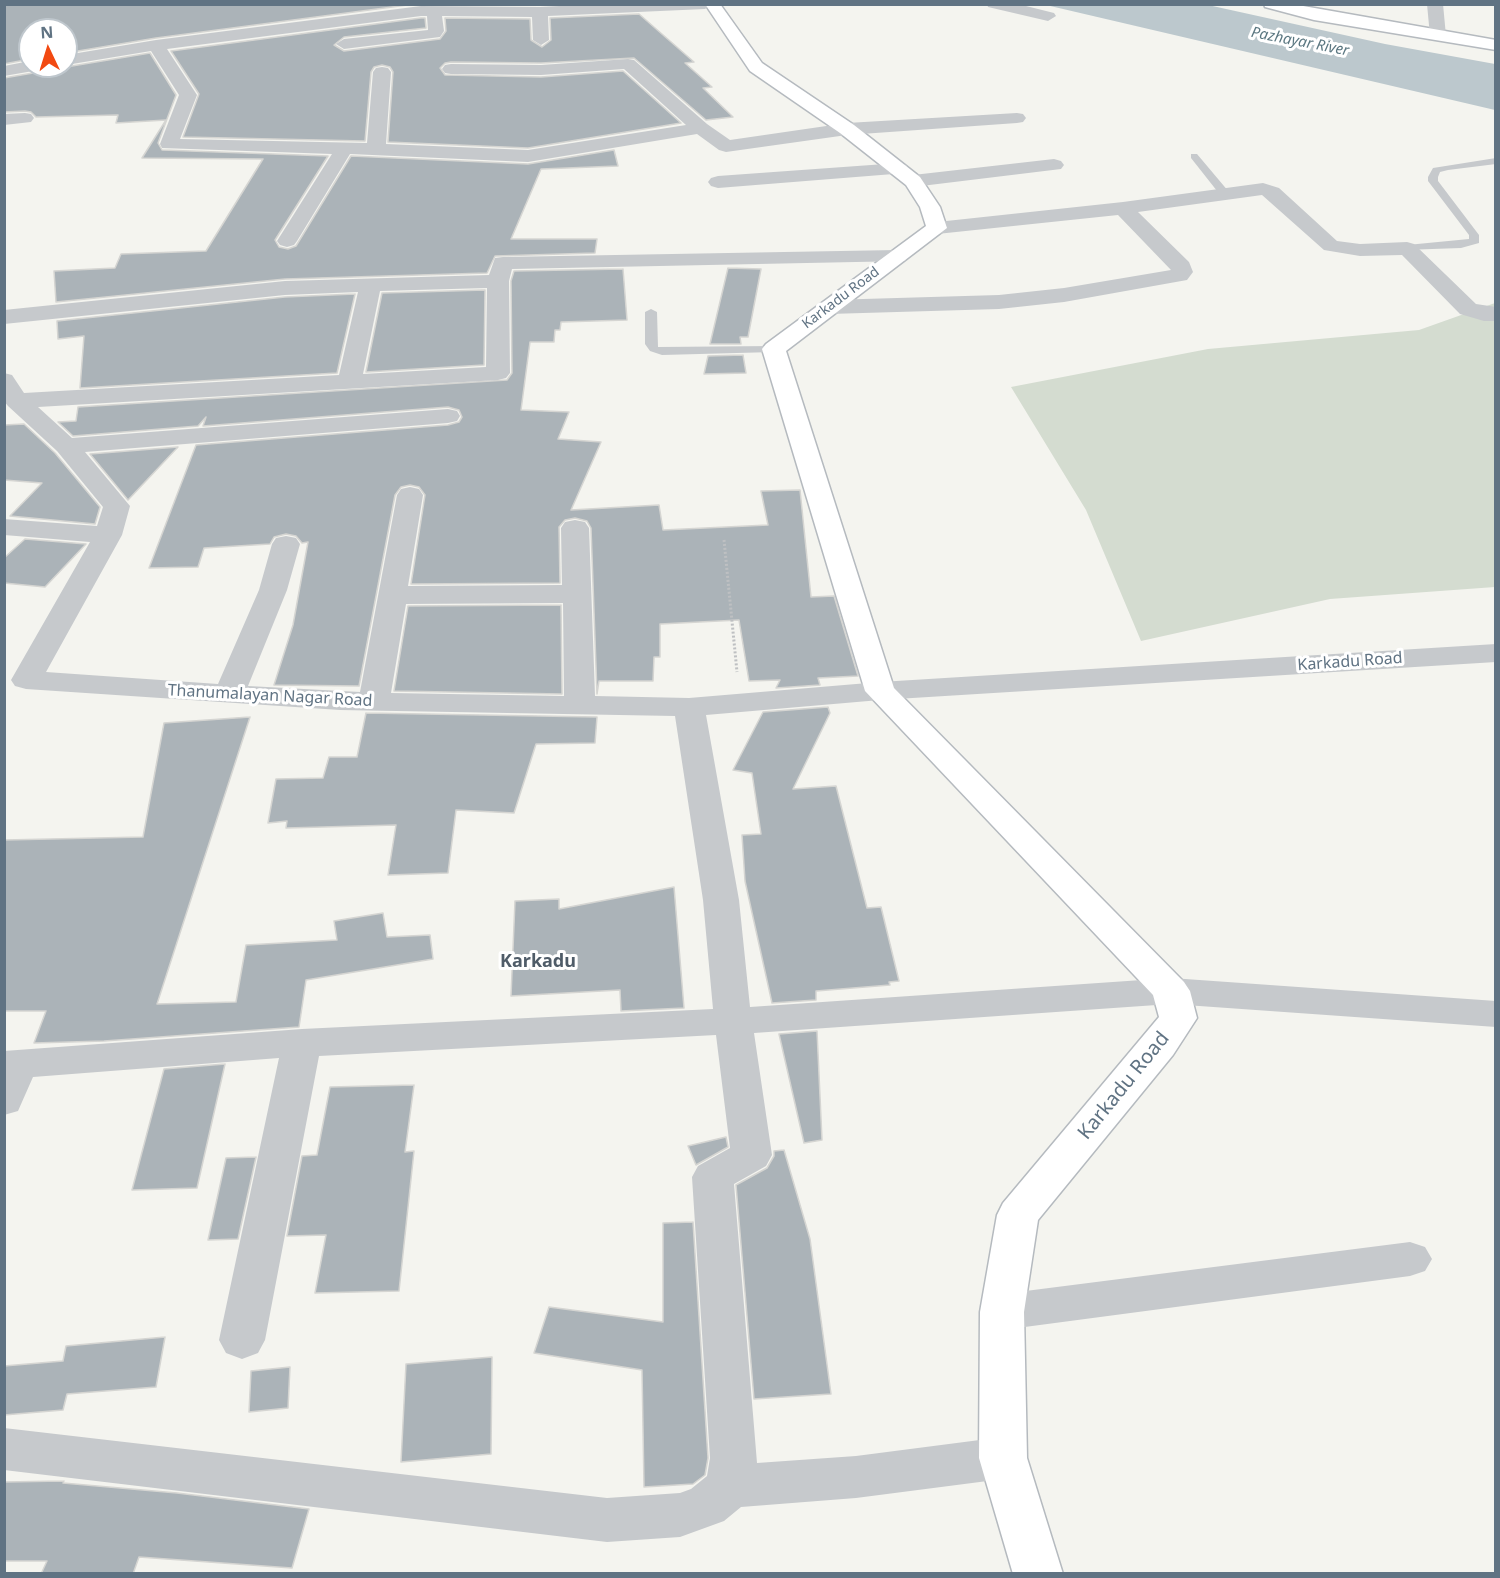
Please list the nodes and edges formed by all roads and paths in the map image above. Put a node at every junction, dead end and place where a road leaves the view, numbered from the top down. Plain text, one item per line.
1 (705, 4) edge
2 (712, 4) edge
3 (994, 4) edge
4 (1271, 4) edge
5 (1435, 4) edge
6 (425, 9) edge
7 (540, 12) junction
8 (1048, 16) dead end
9 (1438, 36) junction
10 (540, 40) dead end
11 (344, 44) dead end
12 (156, 45) junction
13 (1496, 45) edge
14 (78, 58) edge
15 (451, 69) dead end
16 (382, 72) dead end
17 (26, 118) dead end
18 (1017, 118) dead end
19 (4, 120) edge
20 (700, 128) junction
21 (847, 129) junction
22 (344, 149) junction
23 (376, 149) junction
24 (1194, 156) dead end
25 (1496, 161) edge
26 (1054, 165) dead end
27 (906, 175) junction
28 (718, 182) dead end
29 (1225, 194) junction
30 (1123, 208) junction
31 (937, 228) junction
32 (287, 241) dead end
33 (1407, 248) junction
34 (897, 256) junction
35 (498, 281) junction
36 (370, 286) junction
37 (829, 307) junction
38 (651, 312) dead end
39 (1496, 314) edge
40 (4, 317) edge
41 (774, 349) junction
42 (350, 380) junction
43 (11, 390) edge
44 (448, 416) dead end
45 (66, 447) junction
46 (410, 495) dead end
47 (4, 527) edge
48 (575, 528) dead end
49 (108, 535) junction
50 (724, 540) dead end
51 (286, 544) dead end
52 (577, 594) junction
53 (393, 595) junction
54 (1496, 653) edge
55 (15, 679) edge
56 (880, 691) junction
57 (229, 695) junction
58 (374, 702) junction
59 (741, 703) junction
60 (580, 705) junction
61 (689, 707) junction
62 (1171, 991) junction
63 (1496, 1014) edge
64 (733, 1021) junction
65 (302, 1043) junction
66 (12, 1064) edge
67 (4, 1101) edge
68 (1410, 1259) dead end
69 (1002, 1312) junction
70 (242, 1340) dead end
71 (4, 1449) edge
72 (1003, 1458) junction
73 (730, 1486) junction
74 (1038, 1574) edge

1 - 7 street
2 - 21 street
3 - 8 street
4 - 9 street
5 - 9 street
6 - 7 street
6 - 11 street
6 - 12 street
7 - 10 street
9 - 13 street
12 - 14 street
12 - 22 street
15 - 20 street
16 - 23 street
17 - 19 street
18 - 21 street
20 - 21 street
20 - 23 street
21 - 27 street
22 - 23 street
22 - 32 street
24 - 29 lane
25 - 33 lane
26 - 27 street
27 - 28 street
27 - 31 street
29 - 30 street
29 - 33 street
30 - 31 street
30 - 37 street
31 - 34 street, Karkadu Road
33 - 39 street
34 - 35 street
34 - 37 street, Karkadu Road
35 - 36 street
35 - 42 street
36 - 40 street
36 - 42 street
37 - 41 street, Karkadu Road
38 - 41 lane
41 - 56 street
42 - 43 street
43 - 45 street, Thanumalayan Nagar Road
44 - 45 street
45 - 49 street, Thanumalayan Nagar Road
46 - 53 street
47 - 49 street
48 - 52 street
49 - 55 street, Thanumalayan Nagar Road
50 - 59 path
51 - 57 street
52 - 53 street
52 - 60 street
53 - 58 street
54 - 56 street, Karkadu Road
55 - 57 street, Thanumalayan Nagar Road
56 - 59 street, Thanumalayan Nagar Road
56 - 62 street
57 - 58 street, Thanumalayan Nagar Road
58 - 60 street, Thanumalayan Nagar Road
59 - 61 street, Thanumalayan Nagar Road
60 - 61 street, Thanumalayan Nagar Road
61 - 64 street
62 - 63 street
62 - 64 street
62 - 69 street, Karkadu Road
64 - 65 street
64 - 73 street
65 - 66 street
65 - 70 street
66 - 67 street
68 - 69 street
69 - 72 street, Karkadu Road
71 - 73 street
72 - 73 street
72 - 74 street, Karkadu Road

